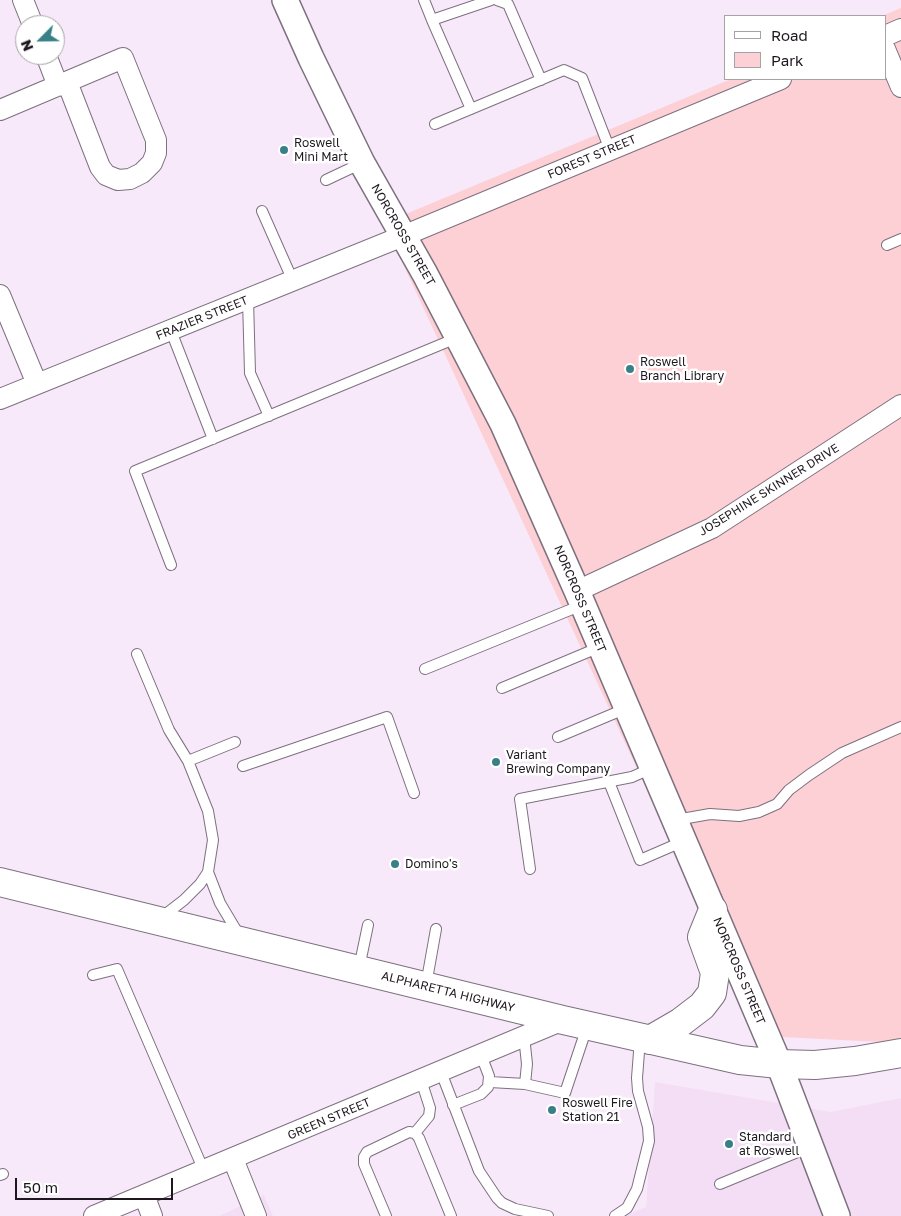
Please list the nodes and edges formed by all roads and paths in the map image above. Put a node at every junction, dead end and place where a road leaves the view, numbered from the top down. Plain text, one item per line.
1 (23, 0) edge
2 (285, 0) edge
3 (424, 0) edge
4 (491, 0) edge
5 (497, 0) edge
6 (29, 15) edge
7 (432, 20) junction
8 (901, 29) edge
9 (886, 36) edge
10 (886, 51) edge
11 (52, 65) edge
12 (541, 80) junction
13 (779, 80) edge
14 (62, 84) junction
15 (901, 87) edge
16 (471, 109) junction
17 (0, 110) edge
18 (435, 124) dead end
19 (610, 150) junction
20 (362, 163) junction
21 (326, 180) dead end
22 (262, 211) dead end
23 (403, 236) junction
24 (901, 239) edge
25 (887, 245) dead end
26 (293, 281) junction
27 (0, 295) edge
28 (248, 299) junction
29 (171, 331) junction
30 (459, 337) junction
31 (37, 384) junction
32 (0, 399) edge
33 (901, 405) edge
34 (269, 416) junction
35 (213, 440) junction
36 (171, 565) dead end
37 (580, 598) junction
38 (601, 646) junction
39 (137, 654) dead end
40 (425, 669) dead end
41 (502, 688) dead end
42 (627, 708) junction
43 (901, 727) edge
44 (558, 737) dead end
45 (235, 742) dead end
46 (188, 761) junction
47 (243, 766) dead end
48 (653, 768) junction
49 (609, 782) junction
50 (414, 793) dead end
51 (679, 830) junction
52 (530, 869) dead end
53 (208, 872) junction
54 (0, 882) edge
55 (713, 910) junction
56 (158, 920) junction
57 (368, 925) dead end
58 (436, 929) dead end
59 (242, 940) junction
60 (359, 969) junction
61 (93, 975) dead end
62 (425, 986) junction
63 (575, 1023) junction
64 (524, 1036) junction
65 (645, 1039) junction
66 (901, 1053) edge
67 (481, 1055) junction
68 (779, 1064) junction
69 (440, 1072) junction
70 (421, 1080) junction
71 (490, 1082) junction
72 (525, 1084) junction
73 (453, 1105) junction
74 (415, 1133) junction
75 (810, 1147) junction
76 (233, 1159) junction
77 (204, 1171) junction
78 (720, 1184) dead end
79 (144, 1195) junction
80 (94, 1216) edge
81 (152, 1216) edge
82 (256, 1216) edge
83 (386, 1216) edge
84 (451, 1216) edge
85 (548, 1216) edge
86 (615, 1216) edge
87 (837, 1216) edge

1 - 6 street
2 - 20 street, NORCROSS STREET
3 - 7 lane
4 - 7 lane
5 - 12 lane
7 - 16 lane
8 - 9 street
10 - 15 street
11 - 14 street
12 - 16 lane
12 - 19 lane
13 - 19 street, FOREST STREET
14 - 14 street
14 - 17 street
16 - 18 lane
19 - 23 street, FOREST STREET
20 - 21 lane
20 - 23 street, NORCROSS STREET
22 - 26 lane
23 - 26 street, FRAZIER STREET
23 - 30 street, NORCROSS STREET
24 - 25 lane
26 - 28 street, FRAZIER STREET
27 - 31 street
28 - 29 street, FRAZIER STREET
28 - 34 lane
29 - 31 street, FRAZIER STREET
29 - 35 lane
30 - 34 lane
30 - 37 street, NORCROSS STREET
31 - 32 street, FRAZIER STREET
33 - 37 street, JOSEPHINE SKINNER DRIVE
34 - 35 lane
35 - 36 lane
37 - 38 street, NORCROSS STREET
37 - 40 lane
38 - 41 lane
38 - 42 street, NORCROSS STREET
39 - 46 lane
42 - 44 lane
42 - 48 street, NORCROSS STREET
43 - 51 lane
45 - 46 lane
46 - 53 lane
47 - 50 lane
48 - 49 lane
48 - 51 street, NORCROSS STREET
49 - 51 lane
49 - 52 lane
51 - 55 street, NORCROSS STREET
53 - 56 lane
53 - 59 lane
54 - 56 highway, ALPHARETTA HIGHWAY
55 - 65 highway
55 - 68 street, NORCROSS STREET
56 - 59 highway, ALPHARETTA HIGHWAY
57 - 60 lane
58 - 62 lane
59 - 60 highway, ALPHARETTA HIGHWAY
60 - 62 highway, ALPHARETTA HIGHWAY
61 - 77 lane
62 - 63 highway, ALPHARETTA HIGHWAY
63 - 64 street, GREEN STREET
63 - 65 highway, ALPHARETTA HIGHWAY
63 - 72 lane
64 - 67 street, GREEN STREET
64 - 72 lane
65 - 68 highway, ALPHARETTA HIGHWAY
65 - 86 lane
66 - 68 highway, ALPHARETTA HIGHWAY
67 - 69 street, GREEN STREET
67 - 71 lane
68 - 75 street, NORCROSS STREET
69 - 70 street, GREEN STREET
69 - 73 lane
70 - 74 lane
70 - 76 street, GREEN STREET
71 - 72 lane
71 - 73 lane
73 - 85 lane
74 - 83 lane
74 - 84 lane
75 - 78 lane
75 - 87 street, NORCROSS STREET
76 - 77 street, GREEN STREET
76 - 82 street
77 - 79 street, GREEN STREET
79 - 80 street, GREEN STREET
79 - 81 street

